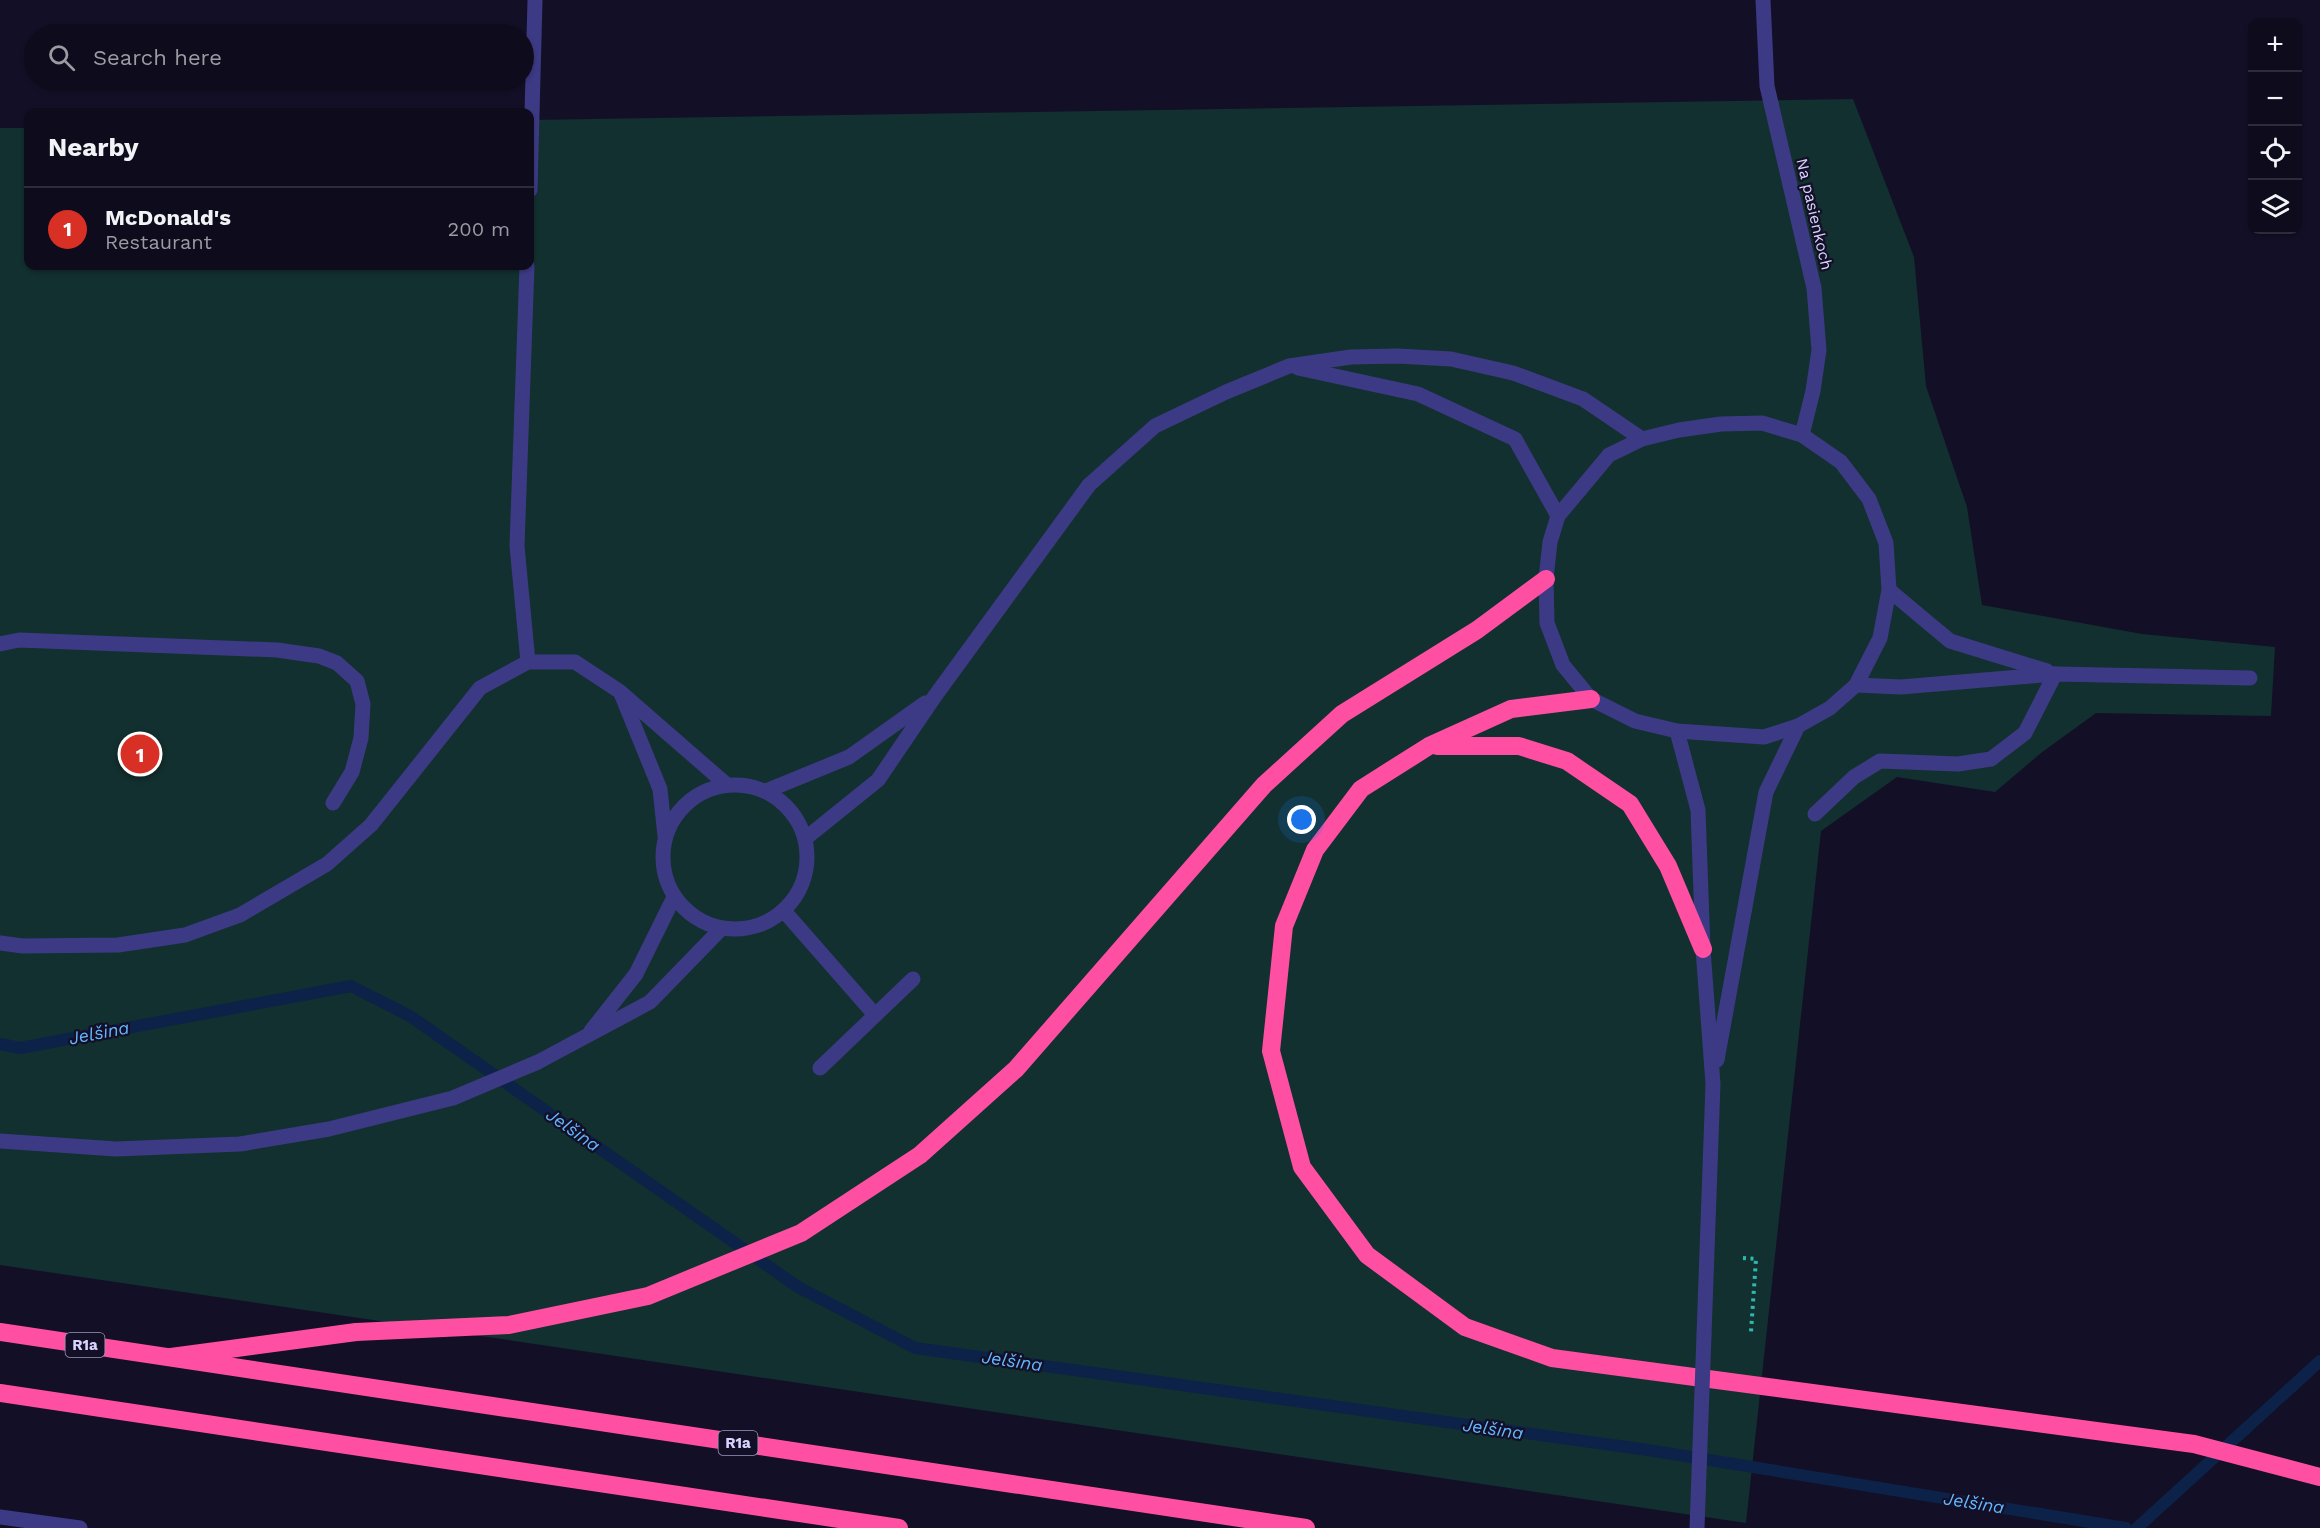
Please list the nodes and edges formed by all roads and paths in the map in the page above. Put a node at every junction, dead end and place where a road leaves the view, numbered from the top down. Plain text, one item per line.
1 (535, 0) edge
2 (1763, 0) edge
3 (534, 38) edge
4 (533, 90) edge
5 (532, 108) edge
6 (527, 270) edge
7 (1290, 366) junction
8 (1802, 435) junction
9 (1642, 439) junction
10 (1558, 516) junction
11 (1546, 579) junction
12 (1889, 590) junction
13 (0, 644) edge
14 (528, 662) junction
15 (2055, 674) junction
16 (2250, 678) dead end
17 (1856, 685) junction
18 (619, 691) junction
19 (935, 696) junction
20 (1591, 699) junction
21 (1798, 726) junction
22 (1677, 731) junction
23 (1429, 746) junction
24 (727, 785) junction
25 (766, 791) junction
26 (333, 803) dead end
27 (1815, 814) dead end
28 (665, 836) junction
29 (806, 838) junction
30 (674, 897) junction
31 (784, 911) junction
32 (722, 929) junction
33 (0, 943) edge
34 (1703, 949) junction
35 (913, 978) dead end
36 (875, 1015) junction
37 (587, 1037) junction
38 (820, 1068) dead end
39 (1713, 1084) junction
40 (0, 1141) edge
41 (1743, 1258) dead end
42 (0, 1332) edge
43 (1751, 1332) dead end
44 (171, 1357) junction
45 (0, 1393) edge
46 (2320, 1477) edge
47 (0, 1516) edge
48 (81, 1528) edge
49 (899, 1528) edge
50 (1306, 1528) edge
51 (1697, 1528) edge

1 - 3 street
2 - 8 street, Na pasienkoch
4 - 5 street
6 - 14 street
7 - 9 street
7 - 10 street
7 - 19 street
8 - 9 street
8 - 12 street
9 - 10 street
10 - 11 street
11 - 20 street
11 - 44 highway
12 - 15 street
12 - 17 street
13 - 26 street
14 - 18 street
14 - 33 street
15 - 16 street
15 - 17 street
15 - 27 street
17 - 21 street
18 - 24 street
18 - 28 street
19 - 25 street
19 - 29 street
20 - 22 street
20 - 23 highway
21 - 22 street
21 - 39 street
22 - 34 street
23 - 34 highway
23 - 46 highway
24 - 25 street
24 - 28 street
25 - 29 street
28 - 30 street
29 - 31 street
30 - 32 street
30 - 37 street
31 - 32 street
31 - 36 street
32 - 37 street
34 - 39 street
35 - 36 street
36 - 38 street
37 - 40 street
39 - 51 street, bridge
41 - 43 path
42 - 44 highway, R1a
44 - 50 highway, R1a
45 - 49 highway
47 - 48 street

